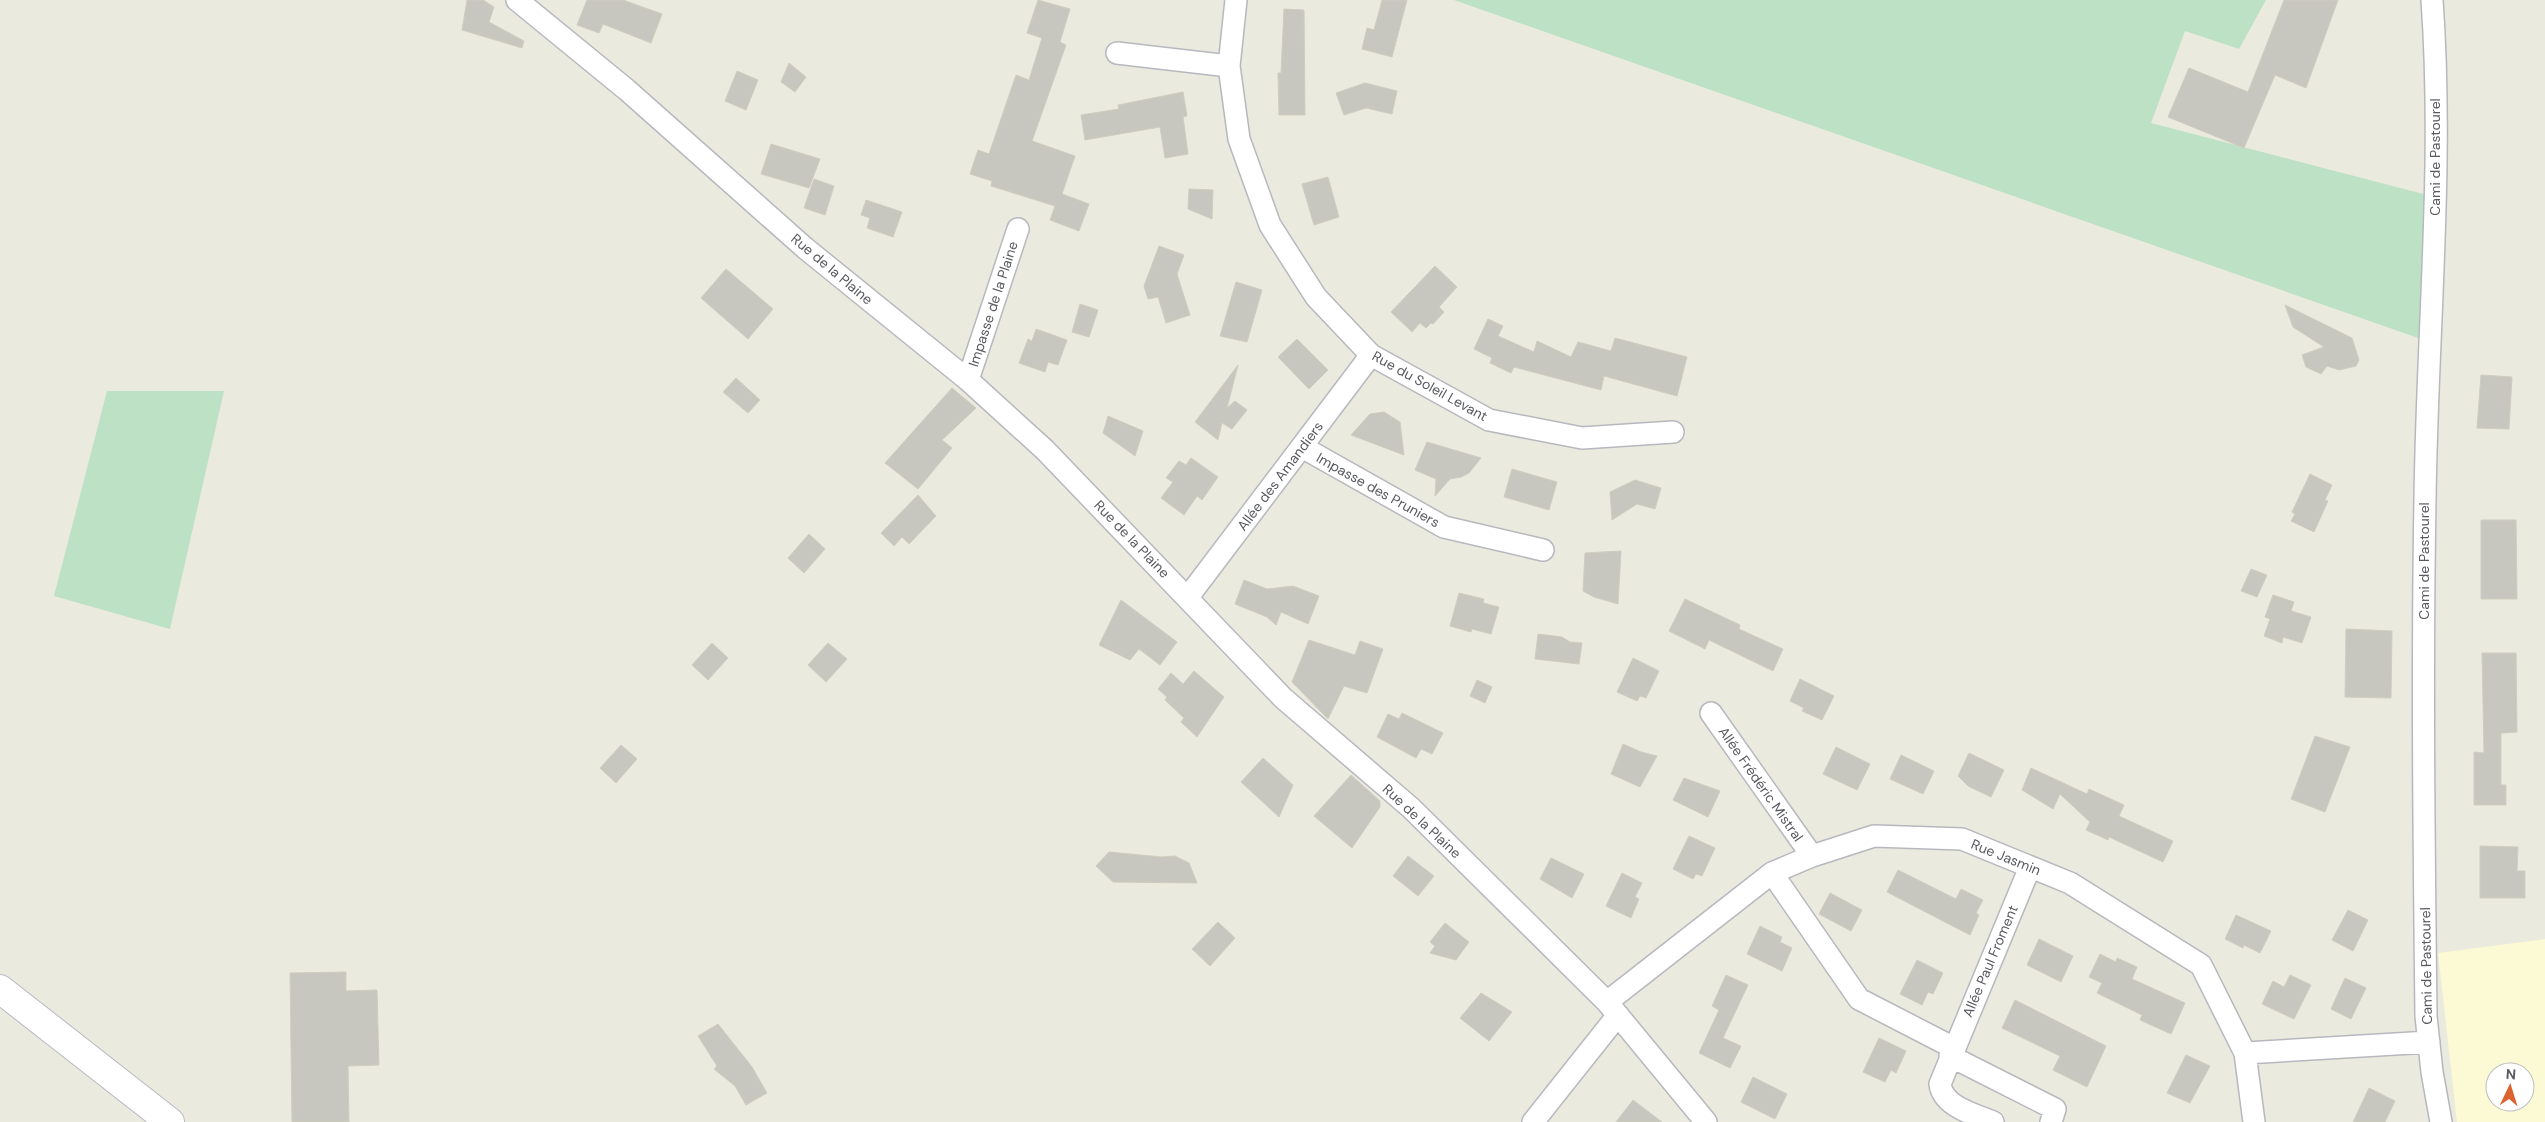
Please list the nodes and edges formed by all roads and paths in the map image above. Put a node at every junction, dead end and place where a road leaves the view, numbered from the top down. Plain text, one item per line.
1 (517, 0) edge
2 (1236, 0) edge
3 (2432, 0) edge
4 (1117, 53) dead end
5 (1229, 66) junction
6 (1018, 229) dead end
7 (1370, 355) junction
8 (968, 380) junction
9 (1672, 432) dead end
10 (1302, 447) junction
11 (1543, 550) dead end
12 (1188, 597) junction
13 (1710, 712) dead end
14 (1812, 856) junction
15 (2030, 867) junction
16 (1772, 874) junction
17 (0, 989) edge
18 (1613, 1008) junction
19 (2429, 1042) junction
20 (1952, 1052) junction
21 (2245, 1053) junction
22 (170, 1122) edge
23 (1532, 1122) edge
24 (1706, 1122) edge
25 (1993, 1122) edge
26 (2051, 1122) edge
27 (2254, 1122) edge
28 (2441, 1122) edge

1 - 8 street, Rue de la Plaine
2 - 5 street, Rue du Soleil Levant
3 - 19 street, Cami de Pastourel
4 - 5 street
5 - 7 street, Rue du Soleil Levant
6 - 8 street, Impasse de la Plaine
7 - 9 street, Rue du Soleil Levant
7 - 10 street, Allée des Amandiers
8 - 12 street, Rue de la Plaine
10 - 11 street, Impasse des Pruniers
10 - 12 street, Allée des Amandiers
12 - 18 street, Rue de la Plaine
13 - 14 street, Allée Frédéric Mistral
14 - 15 street, Rue Jasmin
14 - 16 street, Rue Jasmin
15 - 20 street, Allée Paul Froment
15 - 21 street, Rue Jasmin
16 - 18 street, Rue Jasmin
16 - 20 street
17 - 22 street
18 - 23 street, Rue Jasmin
18 - 24 street, Rue de la Plaine
19 - 21 street
19 - 28 street, Cami de Pastourel
20 - 25 street, Allée Paul Froment
20 - 26 street
21 - 27 street, Rue Jasmin

